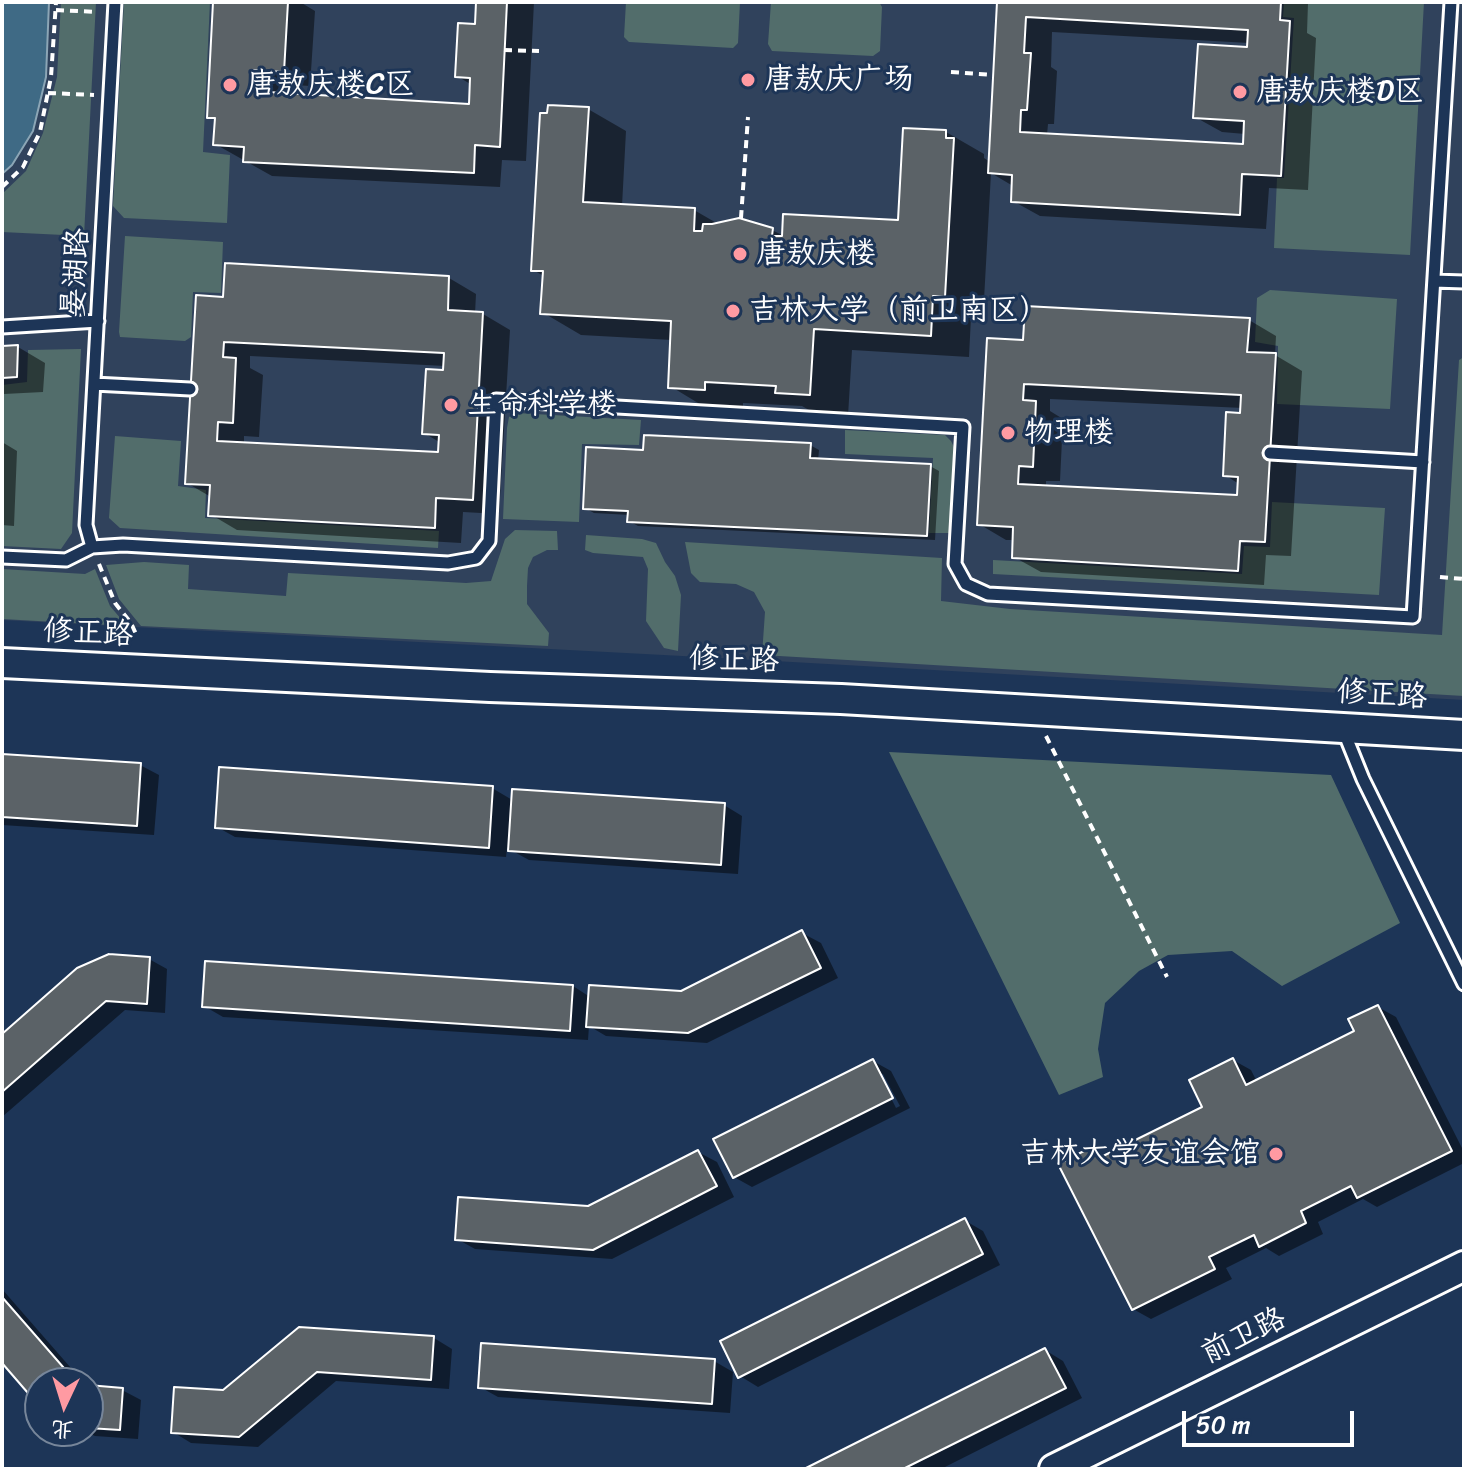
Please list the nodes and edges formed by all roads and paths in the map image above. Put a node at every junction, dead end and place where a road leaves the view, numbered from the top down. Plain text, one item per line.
1 (56, 2) edge
2 (1451, 2) edge
3 (114, 7) edge
4 (56, 10) junction
5 (504, 50) dead end
6 (539, 51) dead end
7 (951, 72) dead end
8 (993, 75) dead end
9 (48, 93) junction
10 (110, 96) junction
11 (748, 117) dead end
12 (2, 187) edge
13 (741, 218) dead end
14 (1434, 281) junction
15 (1464, 282) edge
16 (98, 321) junction
17 (2, 327) edge
18 (94, 384) junction
19 (190, 389) dead end
20 (1270, 453) dead end
21 (1423, 462) junction
22 (92, 547) junction
23 (2, 557) edge
24 (1440, 577) dead end
25 (1464, 579) edge
26 (136, 634) dead end
27 (2, 663) edge
28 (1033, 710) junction
29 (1343, 727) junction
30 (1464, 735) edge
31 (1167, 977) dead end
32 (1464, 984) edge
33 (1464, 1266) edge
34 (1054, 1469) edge

1 - 4 path
2 - 14 lane
3 - 4 path
3 - 10 lane, 晏湖路
4 - 9 path
5 - 6 path
7 - 8 path
9 - 10 path
9 - 12 path
10 - 16 lane, 晏湖路
11 - 13 path
14 - 15 lane
14 - 21 lane
16 - 17 lane
16 - 18 lane, 晏湖路
18 - 19 lane
18 - 22 lane, 晏湖路
20 - 21 lane
21 - 22 lane
22 - 23 lane
22 - 26 path
24 - 25 path
27 - 28 street, 修正路
28 - 29 street, 修正路
28 - 31 path
29 - 30 street, 修正路
29 - 32 lane
33 - 34 street, 前卫路

